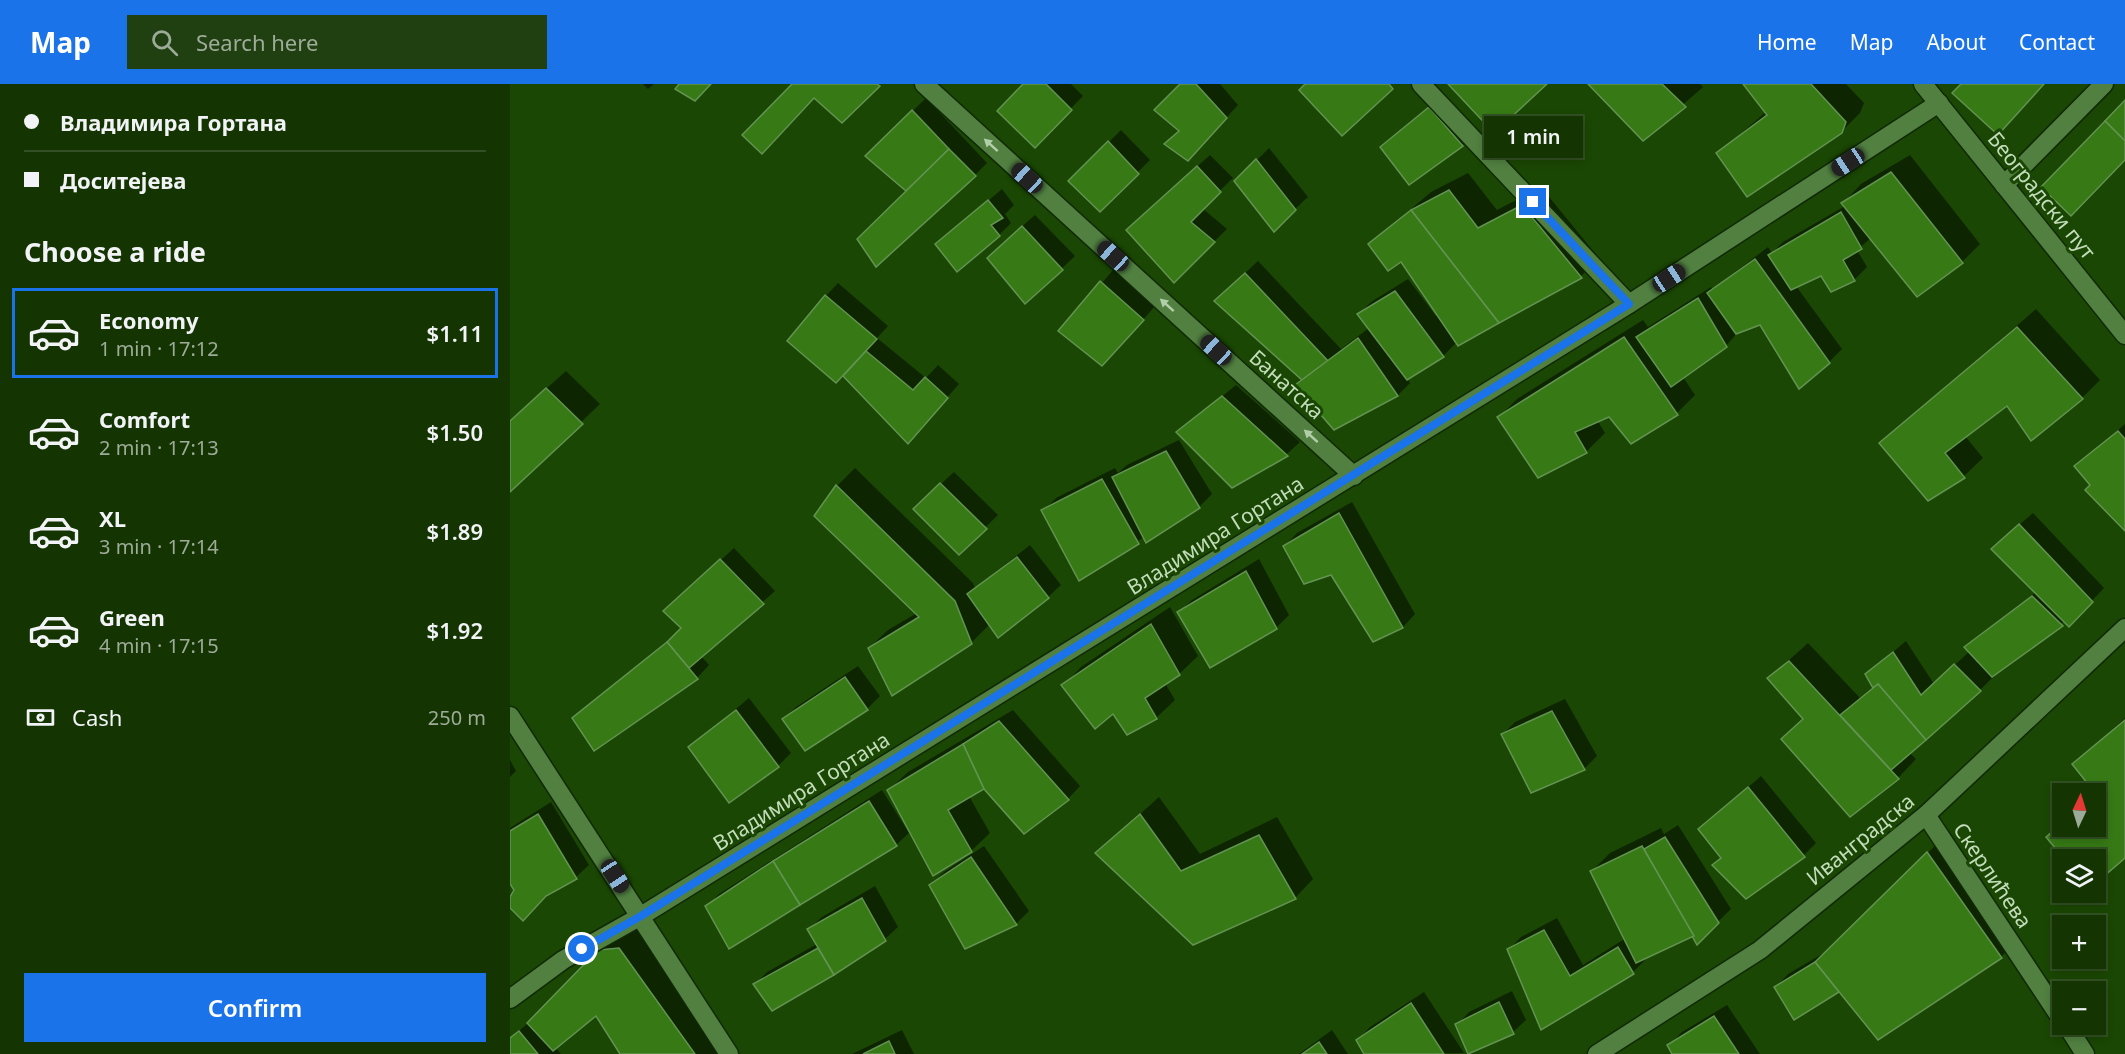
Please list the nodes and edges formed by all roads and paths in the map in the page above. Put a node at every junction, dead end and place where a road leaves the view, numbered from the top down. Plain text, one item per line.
1 (924, 84) edge
2 (1421, 84) edge
3 (1923, 84) edge
4 (2104, 84) edge
5 (1939, 103) junction
6 (2004, 185) junction
7 (1629, 304) junction
8 (2125, 335) edge
9 (1354, 476) junction
10 (2125, 628) edge
11 (510, 716) edge
12 (1926, 815) junction
13 (641, 916) junction
14 (510, 999) edge
15 (2052, 1005) edge
16 (2073, 1035) edge
17 (729, 1054) edge
18 (1597, 1054) edge
19 (2085, 1054) edge

9 -> 1 street, Банатска
2 - 7 street
3 - 5 street, Београдски пут
4 - 6 street
5 - 6 street, Београдски пут
5 - 7 street, Владимира Гортана
6 - 8 street, Београдски пут
7 - 9 street, Владимира Гортана
9 - 13 street, Владимира Гортана
10 - 12 street, Иванградска
11 - 13 street
12 - 15 street, Скерлићева
12 - 18 street, Иванградска
13 - 14 street, Владимира Гортана
13 - 17 street
16 - 19 street

